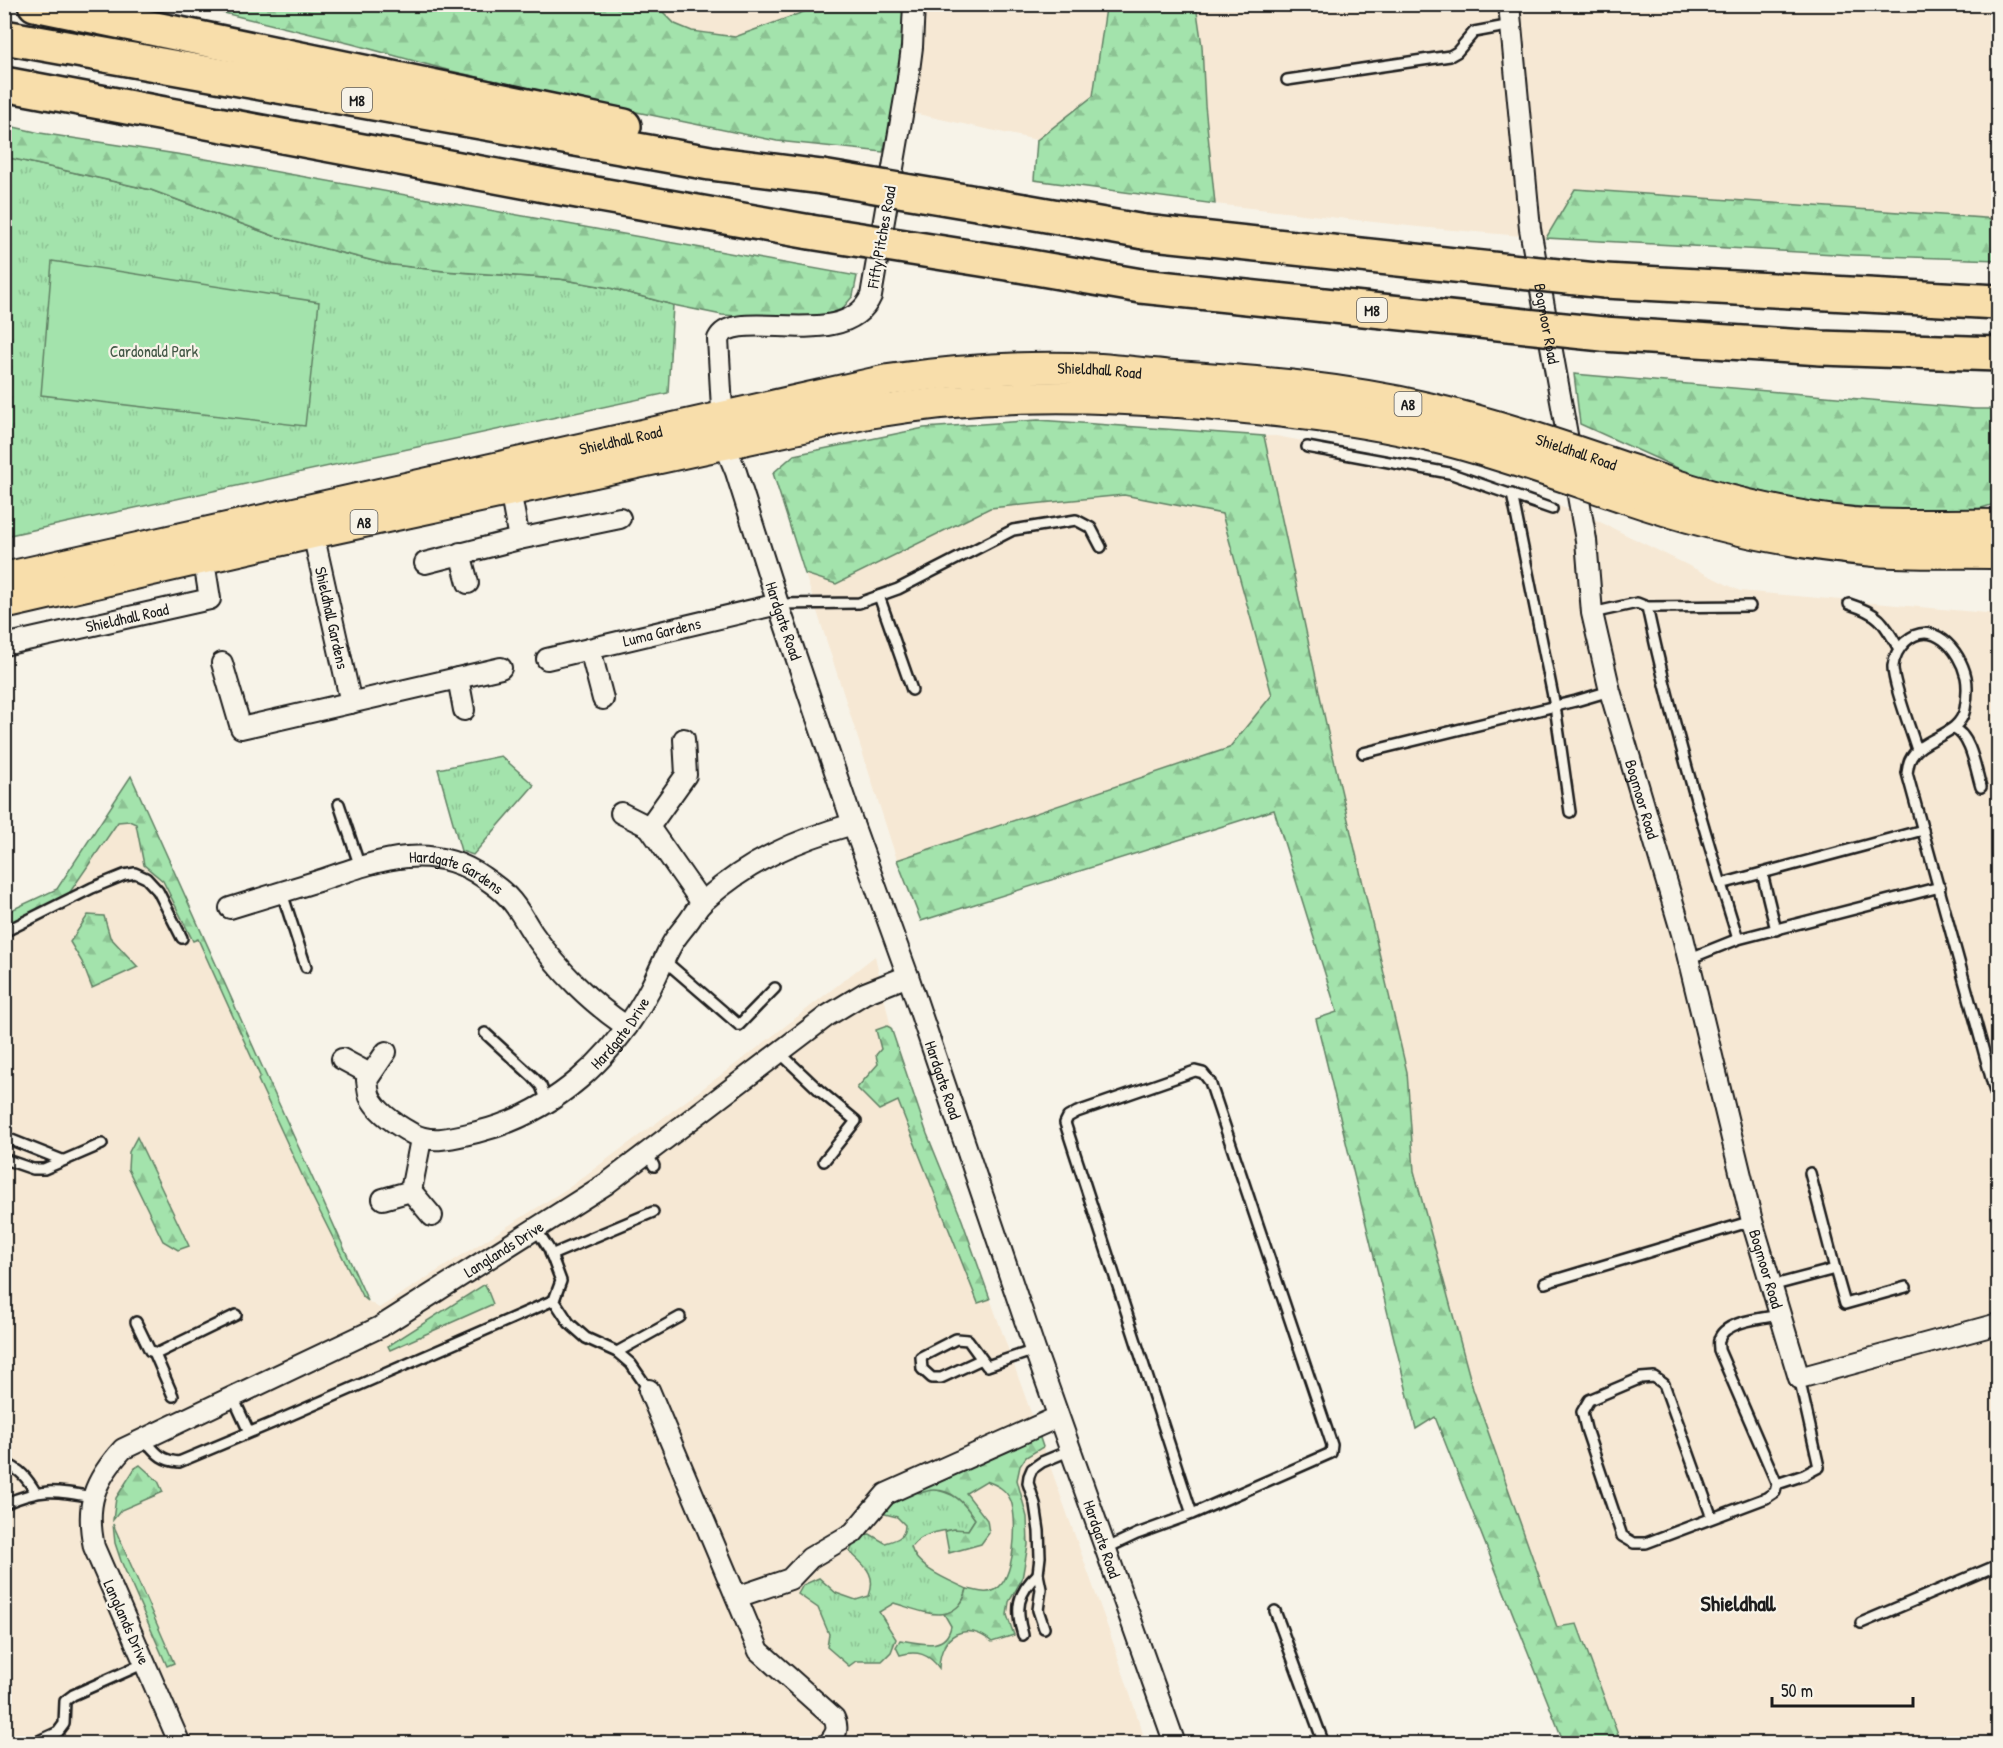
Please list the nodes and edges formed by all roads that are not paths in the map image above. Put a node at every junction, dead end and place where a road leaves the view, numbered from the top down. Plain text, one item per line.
1 (35, 4) edge
2 (914, 4) edge
3 (1509, 4) edge
4 (1512, 25) junction
5 (4, 37) edge
6 (1287, 80) dead end
7 (4, 84) edge
8 (4, 92) edge
9 (159, 114) junction
10 (822, 177) junction
11 (1998, 302) edge
12 (1998, 354) edge
13 (723, 429) junction
14 (1307, 447) dead end
15 (1629, 484) junction
16 (510, 490) junction
17 (1512, 494) junction
18 (1552, 509) dead end
19 (620, 518) dead end
20 (1998, 525) edge
21 (313, 533) junction
22 (519, 539) junction
23 (202, 546) junction
24 (1101, 547) dead end
25 (460, 553) junction
26 (1998, 553) edge
27 (425, 562) dead end
28 (4, 578) edge
29 (468, 583) dead end
30 (879, 596) junction
31 (4, 604) edge
32 (778, 604) junction
33 (1849, 604) dead end
34 (1750, 606) dead end
35 (1647, 607) junction
36 (1592, 613) junction
37 (4, 645) edge
38 (590, 649) junction
39 (1899, 649) junction
40 (547, 658) dead end
41 (222, 663) dead end
42 (501, 668) dead end
43 (458, 678) junction
44 (912, 690) dead end
45 (1610, 690) junction
46 (603, 699) dead end
47 (351, 702) junction
48 (1555, 706) junction
49 (464, 710) dead end
50 (1954, 729) junction
51 (684, 739) dead end
52 (1917, 750) junction
53 (1363, 753) dead end
54 (1981, 787) dead end
55 (339, 804) dead end
56 (1570, 812) dead end
57 (621, 813) dead end
58 (853, 824) junction
59 (649, 827) junction
60 (1923, 830) junction
61 (360, 867) junction
62 (1762, 873) junction
63 (1721, 884) junction
64 (1940, 887) junction
65 (282, 892) junction
66 (702, 903) junction
67 (230, 908) dead end
68 (1776, 930) junction
69 (4, 932) edge
70 (182, 938) dead end
71 (1738, 939) junction
72 (1688, 959) junction
73 (664, 961) junction
74 (306, 967) dead end
75 (908, 976) junction
76 (775, 988) dead end
77 (627, 1028) junction
78 (485, 1033) dead end
79 (386, 1052) dead end
80 (779, 1052) junction
81 (342, 1059) dead end
82 (370, 1074) junction
83 (547, 1102) junction
84 (1998, 1103) edge
85 (4, 1137) edge
86 (421, 1139) junction
87 (102, 1144) dead end
88 (4, 1159) edge
89 (62, 1161) junction
90 (824, 1161) dead end
91 (1810, 1173) dead end
92 (411, 1191) junction
93 (383, 1199) dead end
94 (653, 1212) dead end
95 (432, 1216) dead end
96 (1752, 1221) junction
97 (536, 1229) junction
98 (551, 1255) junction
99 (1835, 1269) junction
100 (1545, 1283) dead end
101 (1771, 1286) junction
102 (1906, 1287) dead end
103 (554, 1300) junction
104 (1780, 1315) junction
105 (236, 1316) dead end
106 (681, 1317) dead end
107 (136, 1322) dead end
108 (1998, 1324) edge
109 (1035, 1350) junction
110 (154, 1352) junction
111 (617, 1352) junction
112 (982, 1359) junction
113 (1798, 1378) junction
114 (649, 1390) joint
115 (173, 1396) dead end
116 (233, 1397) junction
117 (1058, 1417) junction
118 (249, 1432) junction
119 (144, 1439) junction
120 (1071, 1450) junction
121 (4, 1463) edge
122 (1777, 1484) junction
123 (36, 1493) junction
124 (92, 1497) junction
125 (4, 1504) edge
126 (1192, 1514) junction
127 (1712, 1518) junction
128 (1107, 1548) junction
129 (1998, 1565) edge
130 (1038, 1574) junction
131 (737, 1597) junction
132 (1275, 1611) dead end
133 (1862, 1623) dead end
134 (1044, 1628) dead end
135 (1023, 1635) dead end
136 (145, 1663) junction
137 (58, 1732) junction
138 (32, 1743) edge
139 (58, 1743) edge
140 (180, 1743) edge
141 (828, 1743) edge
142 (1175, 1743) edge
143 (1324, 1743) edge

1 - 10 highway
2 - 13 street, Fifty Pitches Road
3 - 4 street, Bogmoor Road
4 - 6 lane
4 - 36 street, Bogmoor Road
5 - 10 highway, M8
7 - 9 highway, M8
8 - 9 highway
9 - 12 highway, M8, bridge
10 - 11 highway, M8, bridge
13 - 15 main road, Shieldhall Road / A8, bridge
13 - 16 main road, Shieldhall Road / A8
13 - 23 main road, Shieldhall Road / A8
13 - 32 street, Hardgate Road
14 - 17 lane
15 - 20 main road, Shieldhall Road / A8
15 - 26 main road, Shieldhall Road / A8
16 - 21 main road, Shieldhall Road / A8
16 - 22 street
17 - 18 lane
17 - 48 lane
19 - 22 street
21 - 23 main road, Shieldhall Road / A8
21 - 47 street, Shieldhall Gardens
22 - 25 street
23 - 28 main road, Shieldhall Road / A8
23 - 31 main road, Shieldhall Road / A8
23 - 37 street, Shieldhall Road
24 - 30 lane
25 - 27 street
25 - 29 street
30 - 32 lane
30 - 44 lane
32 - 38 street, Luma Gardens
32 - 58 street, Hardgate Road
33 - 39 lane
34 - 35 lane
35 - 36 lane
35 - 63 lane
36 - 45 street, Bogmoor Road
38 - 40 street, Luma Gardens
38 - 46 street
39 - 50 lane
39 - 52 lane
41 - 47 street
42 - 43 street
43 - 47 street
43 - 49 street
45 - 48 lane
45 - 72 street, Bogmoor Road
48 - 53 lane
48 - 56 lane
50 - 52 lane
50 - 54 lane
51 - 59 street
52 - 60 lane
55 - 61 lane
57 - 59 street
58 - 66 street, Hardgate Drive
58 - 75 street, Hardgate Road
59 - 66 street
60 - 62 lane
60 - 64 lane
61 - 65 street, Hardgate Gardens
61 - 77 street, Hardgate Gardens
62 - 63 lane
62 - 68 lane
63 - 71 lane
64 - 68 lane
64 - 84 lane
65 - 67 street, Hardgate Gardens
65 - 74 lane
66 - 73 street, Hardgate Drive
68 - 71 lane
69 - 70 lane
71 - 72 lane
72 - 96 street, Bogmoor Road
73 - 76 lane
73 - 77 street, Hardgate Drive
75 - 80 street, Langlands Drive
75 - 109 street, Hardgate Road
77 - 83 street, Hardgate Drive
78 - 83 lane
79 - 82 street
80 - 90 lane
80 - 97 street, Langlands Drive
81 - 82 street
82 - 86 street
83 - 86 street, Hardgate Drive
85 - 89 lane
86 - 92 street
87 - 89 lane
88 - 89 lane
91 - 99 lane
92 - 93 street
92 - 95 street
94 - 98 lane
96 - 100 lane
96 - 101 street, Bogmoor Road
97 - 98 lane
97 - 116 street, Langlands Drive
98 - 103 lane
99 - 101 lane
99 - 102 lane
101 - 104 street, Bogmoor Road
103 - 111 lane
103 - 118 lane
104 - 113 street, Bogmoor Road
104 - 122 lane
105 - 110 lane
106 - 111 lane
107 - 110 lane
108 - 113 street
109 - 112 lane
109 - 117 street, Hardgate Road
110 - 115 lane
111 - 114 lane
112 - 112 lane
113 - 122 lane
114 - 131 street
116 - 118 lane
116 - 119 street, Langlands Drive
117 - 120 street, Hardgate Road
117 - 131 street
118 - 119 lane
119 - 124 street, Langlands Drive
120 - 128 street, Hardgate Road
120 - 130 lane
121 - 123 lane
122 - 127 lane
123 - 124 lane
123 - 125 lane
124 - 136 street, Langlands Drive
126 - 126 lane
126 - 128 lane
127 - 127 lane
128 - 142 street, Hardgate Road
129 - 133 lane
130 - 134 lane
130 - 135 lane
131 - 141 street
132 - 143 lane
136 - 137 lane
136 - 140 street, Langlands Drive
137 - 138 lane
137 - 139 lane

